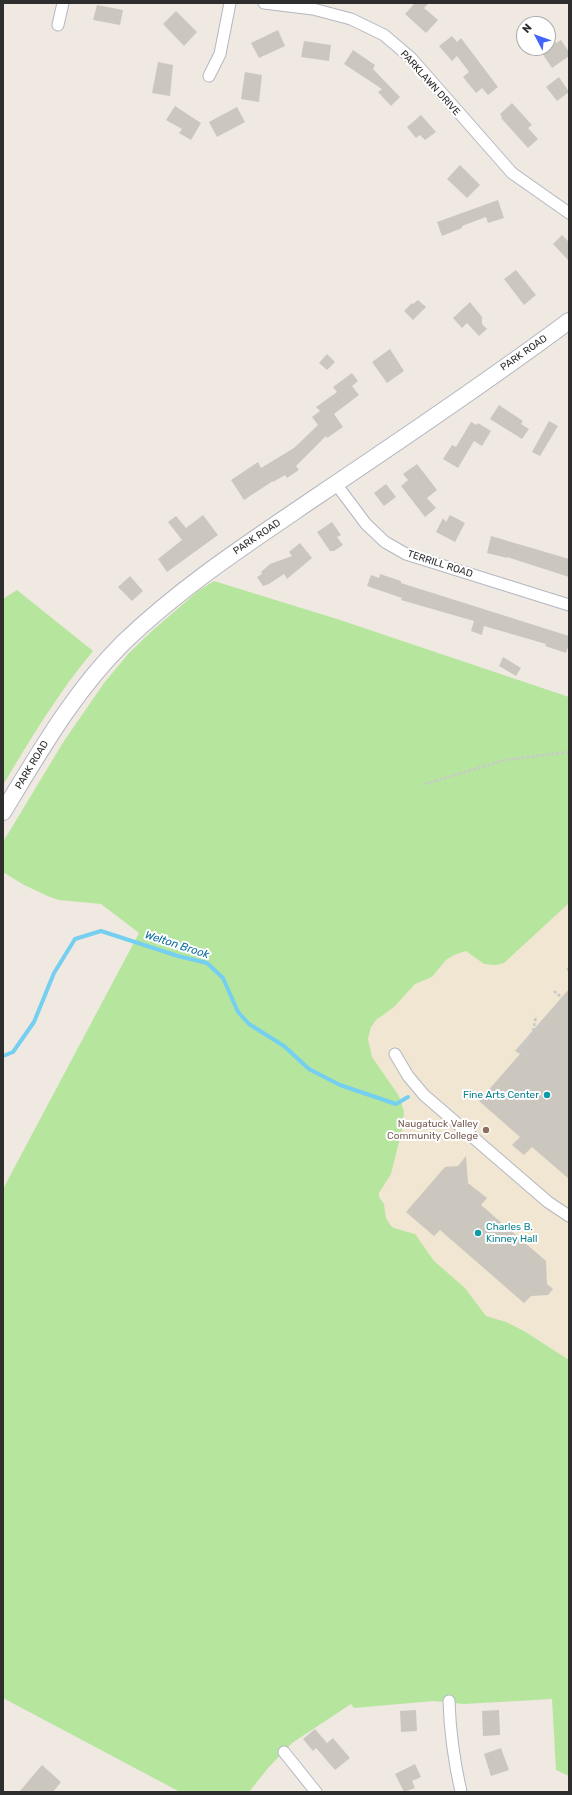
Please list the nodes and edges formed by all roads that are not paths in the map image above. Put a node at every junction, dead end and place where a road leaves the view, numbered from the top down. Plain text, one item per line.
1 (63, 3) edge
2 (230, 3) edge
3 (264, 3) edge
4 (58, 25) dead end
5 (209, 76) dead end
6 (569, 214) edge
7 (569, 321) edge
8 (336, 484) junction
9 (569, 605) edge
10 (3, 812) edge
11 (395, 1054) dead end
12 (569, 1216) edge
13 (449, 1701) dead end
14 (284, 1752) dead end
15 (316, 1792) edge
16 (461, 1792) edge

1 - 4 street
2 - 5 street
3 - 6 street, PARKLAWN DRIVE
7 - 8 main road, PARK ROAD
8 - 9 street, TERRILL ROAD
8 - 10 main road, PARK ROAD
11 - 12 street
13 - 16 street
14 - 15 street

